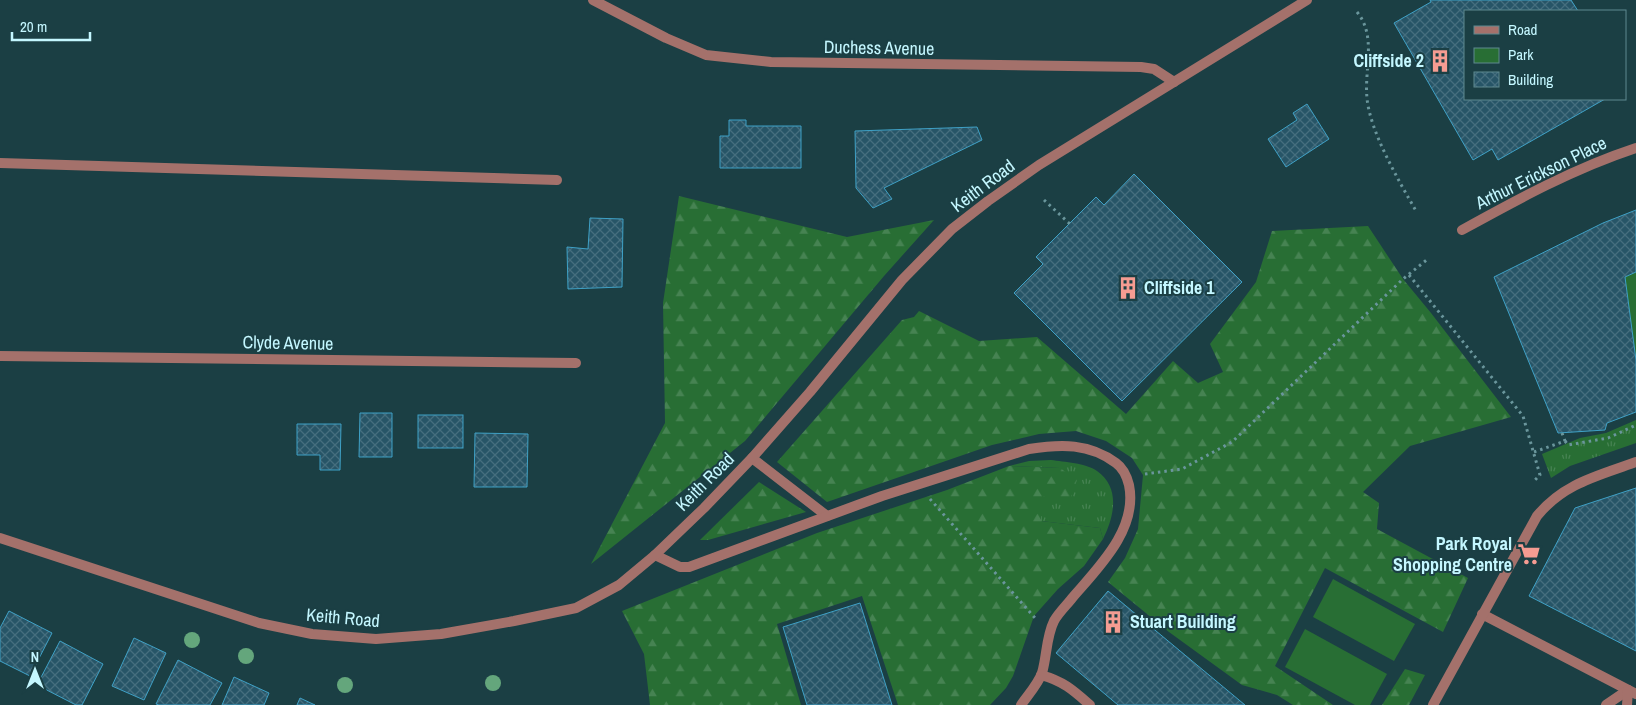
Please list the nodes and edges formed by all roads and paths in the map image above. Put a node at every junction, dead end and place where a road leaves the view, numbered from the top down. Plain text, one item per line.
1 (593, 0) edge
2 (1307, 0) edge
3 (1357, 12) dead end
4 (1174, 82) junction
5 (1636, 148) edge
6 (0, 163) edge
7 (557, 180) dead end
8 (1044, 200) dead end
9 (1416, 211) dead end
10 (1070, 224) dead end
11 (1462, 230) dead end
12 (1429, 258) dead end
13 (1409, 275) junction
14 (0, 356) edge
15 (576, 363) dead end
16 (1636, 425) edge
17 (1562, 433) dead end
18 (1565, 441) junction
19 (1534, 452) junction
20 (752, 458) junction
21 (1636, 462) edge
22 (1128, 479) junction
23 (1534, 480) dead end
24 (918, 484) junction
25 (827, 516) junction
26 (0, 538) edge
27 (655, 555) junction
28 (1482, 614) junction
29 (1036, 619) dead end
30 (1041, 675) junction
31 (1632, 692) edge
32 (1021, 705) edge
33 (1090, 705) edge
34 (1433, 705) edge
35 (1606, 705) edge
36 (1627, 705) edge

1 - 4 street, Duchess Avenue
2 - 4 street, Keith Road
3 - 9 path
4 - 20 street, Keith Road
5 - 11 street, Arthur Erickson Place
6 - 7 street
8 - 10 path
12 - 13 path
13 - 19 path
13 - 22 path
14 - 15 street, Clyde Avenue
16 - 18 path
17 - 18 path
18 - 19 path
19 - 23 path
20 - 25 street
20 - 27 street, Keith Road
21 - 28 street
22 - 24 street
22 - 30 street
24 - 25 street
24 - 29 path
25 - 27 street
26 - 27 street, Keith Road
28 - 31 street
28 - 34 street
30 - 32 street
30 - 33 street
31 - 35 street
31 - 36 street

